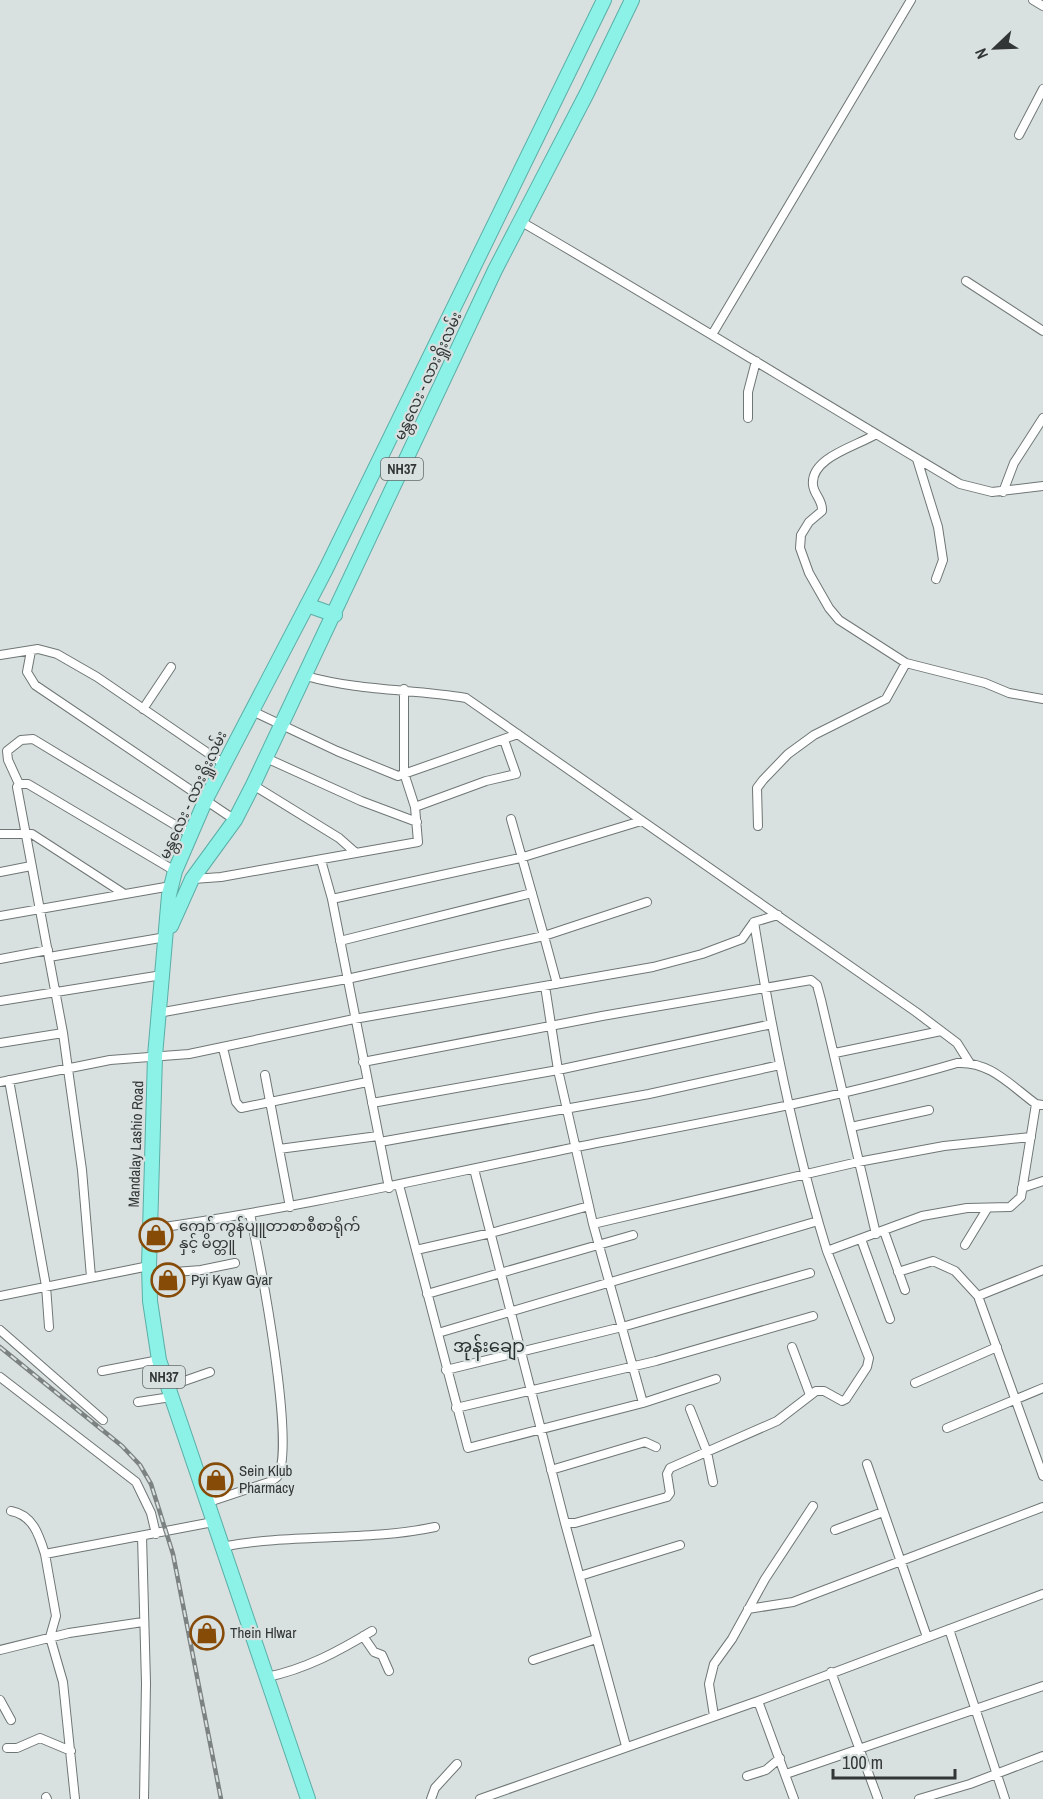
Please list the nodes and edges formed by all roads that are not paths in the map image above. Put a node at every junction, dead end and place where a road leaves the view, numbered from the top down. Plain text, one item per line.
1 (604, 0) edge
2 (632, 0) edge
3 (910, 0) edge
4 (1043, 89) edge
5 (1019, 135) dead end
6 (520, 221) junction
7 (966, 281) dead end
8 (1043, 331) edge
9 (713, 333) junction
10 (756, 361) junction
11 (748, 418) dead end
12 (1043, 418) edge
13 (876, 434) junction
14 (917, 459) junction
15 (1043, 486) edge
16 (1004, 492) junction
17 (936, 579) dead end
18 (307, 605) junction
19 (335, 615) junction
20 (31, 651) junction
21 (0, 654) edge
22 (906, 663) junction
23 (171, 667) dead end
24 (306, 676) junction
25 (404, 689) junction
26 (1043, 699) edge
27 (143, 709) junction
28 (252, 711) junction
29 (283, 724) junction
30 (518, 734) junction
31 (504, 740) junction
32 (266, 758) junction
33 (224, 764) junction
34 (404, 774) junction
35 (19, 784) junction
36 (253, 785) junction
37 (206, 799) junction
38 (415, 807) junction
39 (511, 819) dead end
40 (235, 820) junction
41 (641, 821) junction
42 (417, 822) junction
43 (758, 826) dead end
44 (25, 832) junction
45 (0, 834) edge
46 (190, 834) junction
47 (356, 853) junction
48 (520, 858) junction
49 (321, 860) junction
50 (31, 866) junction
51 (175, 871) junction
52 (0, 872) edge
53 (192, 879) junction
54 (171, 886) junction
55 (123, 893) junction
56 (532, 893) junction
57 (332, 899) junction
58 (647, 902) dead end
59 (39, 909) junction
60 (778, 915) junction
61 (0, 916) edge
62 (754, 922) junction
63 (167, 935) junction
64 (544, 936) junction
65 (340, 941) junction
66 (49, 954) junction
67 (0, 959) edge
68 (162, 975) junction
69 (347, 979) junction
70 (557, 984) junction
71 (545, 986) junction
72 (765, 988) junction
73 (56, 992) junction
74 (0, 1001) edge
75 (158, 1013) junction
76 (354, 1019) junction
77 (772, 1024) junction
78 (552, 1027) junction
79 (941, 1031) junction
80 (63, 1033) junction
81 (0, 1043) edge
82 (223, 1048) junction
83 (835, 1053) junction
84 (155, 1056) junction
85 (363, 1062) junction
86 (969, 1062) junction
87 (780, 1065) junction
88 (67, 1068) junction
89 (558, 1070) junction
90 (265, 1075) dead end
91 (9, 1080) junction
92 (0, 1082) edge
93 (367, 1082) junction
94 (844, 1092) junction
95 (270, 1101) junction
96 (372, 1103) junction
97 (1040, 1104) edge
98 (789, 1105) junction
99 (566, 1109) junction
100 (929, 1110) dead end
101 (851, 1126) junction
102 (1031, 1137) junction
103 (379, 1139) junction
104 (575, 1148) junction
105 (279, 1149) junction
106 (858, 1162) junction
107 (474, 1169) junction
108 (805, 1175) junction
109 (1043, 1180) edge
110 (399, 1185) junction
111 (389, 1188) junction
112 (1022, 1188) junction
113 (589, 1206) junction
114 (290, 1207) junction
115 (987, 1209) junction
116 (250, 1214) junction
117 (818, 1221) junction
118 (593, 1224) junction
119 (150, 1229) junction
120 (880, 1232) junction
121 (491, 1233) junction
122 (633, 1235) dead end
123 (861, 1239) junction
124 (598, 1244) junction
125 (965, 1245) dead end
126 (416, 1250) junction
127 (827, 1251) junction
128 (235, 1263) dead end
129 (149, 1270) junction
130 (1043, 1270) edge
131 (501, 1272) junction
132 (898, 1272) junction
133 (810, 1273) dead end
134 (92, 1276) junction
135 (609, 1284) junction
136 (46, 1286) junction
137 (905, 1290) dead end
138 (427, 1294) junction
139 (0, 1296) edge
140 (978, 1296) junction
141 (512, 1311) junction
142 (813, 1316) dead end
143 (891, 1319) dead end
144 (49, 1328) dead end
145 (622, 1328) junction
146 (0, 1330) edge
147 (438, 1333) junction
148 (792, 1347) dead end
149 (997, 1347) junction
150 (522, 1351) junction
151 (159, 1360) junction
152 (632, 1365) junction
153 (446, 1370) junction
154 (102, 1371) dead end
155 (210, 1372) dead end
156 (0, 1377) edge
157 (716, 1379) dead end
158 (915, 1383) dead end
159 (1043, 1388) edge
160 (532, 1390) junction
161 (169, 1392) junction
162 (810, 1395) junction
163 (1016, 1399) junction
164 (138, 1402) dead end
165 (643, 1403) junction
166 (456, 1408) junction
167 (690, 1409) dead end
168 (103, 1420) dead end
169 (947, 1428) dead end
170 (540, 1430) junction
171 (656, 1447) dead end
172 (1039, 1451) edge
173 (707, 1452) junction
174 (867, 1464) dead end
175 (551, 1470) junction
176 (1043, 1476) edge
177 (713, 1482) dead end
178 (206, 1503) junction
179 (813, 1506) dead end
180 (1043, 1507) edge
181 (11, 1511) dead end
182 (884, 1512) junction
183 (213, 1522) junction
184 (565, 1523) junction
185 (435, 1527) dead end
186 (835, 1530) dead end
187 (156, 1534) junction
188 (142, 1536) junction
189 (680, 1545) dead end
190 (221, 1546) junction
191 (45, 1554) junction
192 (900, 1561) junction
193 (580, 1576) junction
194 (1043, 1594) edge
195 (748, 1609) junction
196 (143, 1622) junction
197 (949, 1629) junction
198 (372, 1631) dead end
199 (363, 1636) junction
200 (50, 1637) junction
201 (927, 1637) junction
202 (596, 1639) junction
203 (0, 1650) edge
204 (532, 1660) dead end
205 (389, 1671) dead end
206 (831, 1672) junction
207 (267, 1677) junction
208 (1043, 1686) edge
209 (0, 1700) edge
210 (759, 1701) junction
211 (975, 1709) junction
212 (714, 1716) junction
213 (11, 1720) dead end
214 (626, 1746) junction
215 (8, 1748) dead end
216 (71, 1750) junction
217 (858, 1751) junction
218 (1043, 1756) edge
219 (780, 1758) junction
220 (457, 1764) dead end
221 (786, 1774) junction
222 (997, 1774) junction
223 (747, 1776) dead end
224 (75, 1799) edge
225 (144, 1799) edge
226 (308, 1799) edge
227 (431, 1799) edge
228 (480, 1799) edge
229 (794, 1799) edge
230 (878, 1799) edge
231 (919, 1799) edge
232 (1005, 1799) edge

1 - 18 highway, မန္တလေး - လားရှိုးလမ်း / NH37
2 - 6 highway, မန္တလေး - လားရှိုးလမ်း / NH37
3 - 9 street
4 - 5 street
6 - 9 street
6 - 19 highway, မန္တလေး - လားရှိုးလမ်း / NH37
7 - 8 street
9 - 10 street
10 - 11 street
10 - 13 street
12 - 16 street
13 - 14 street
13 - 22 street
14 - 16 street
14 - 17 street
15 - 16 street
18 - 19 highway
18 - 28 highway, မန္တလေး - လားရှိုးလမ်း / NH37
19 - 24 highway, မန္တလေး - လားရှိုးလမ်း / NH37
20 - 21 street
20 - 27 street
20 - 37 street
22 - 26 street
22 - 43 street
23 - 27 street
24 - 25 street
24 - 29 highway, မန္တလေး - လားရှိုးလမ်း / NH37
25 - 30 street
25 - 34 street
27 - 33 street
28 - 29 street
28 - 33 highway, မန္တလေး - လားရှိုးလမ်း / NH37
29 - 32 highway, မန္တလေး - လားရှိုးလမ်း / NH37
29 - 34 street
30 - 31 street
30 - 41 street
31 - 34 street
31 - 38 street
32 - 36 highway, မန္တလေး - လားရှိုးလမ်း / NH37
32 - 42 street
33 - 37 highway, မန္တလေး - လားရှိုးလမ်း / NH37
34 - 38 street
35 - 44 street
35 - 46 street
35 - 51 street
36 - 40 highway, မန္တလေး - လားရှိုးလမ်း / NH37
36 - 47 street
37 - 40 street
37 - 46 highway, မန္တလေး - လားရှိုးလမ်း / NH37
38 - 42 street
39 - 48 street
40 - 53 highway, မန္တလေး - လားရှိုးလမ်း / NH37
41 - 48 street
41 - 60 street
42 - 47 street
44 - 45 street
44 - 50 street
44 - 55 street
46 - 51 highway, မန္တလေး - လားရှိုးလမ်း / NH37
47 - 49 street
48 - 56 street
48 - 57 street
49 - 53 street
49 - 57 street
50 - 52 street
50 - 59 street
51 - 54 highway, မန္တလေး - လားရှိုးလမ်း / NH37
53 - 63 highway, မန္တလေး - လားရှိုးလမ်း / NH37
54 - 55 street
54 - 63 highway, မန္တလေး - လားရှိုးလမ်း / NH37
55 - 59 street
56 - 64 street
56 - 65 street
57 - 65 street
58 - 64 street
59 - 61 street
59 - 66 street
60 - 62 street
60 - 79 street
62 - 70 street
62 - 72 street
63 - 66 street
63 - 68 highway, Mandalay Lashio Road / NH37
64 - 69 street
64 - 70 street
65 - 69 street
66 - 67 street
66 - 73 street
68 - 73 street
68 - 75 highway, Mandalay Lashio Road / NH37
69 - 75 street
69 - 76 street
70 - 71 street
71 - 76 street
71 - 78 street
72 - 77 street
72 - 78 street
72 - 83 street
73 - 74 street
73 - 80 street
75 - 84 highway, Mandalay Lashio Road / NH37
76 - 82 street
76 - 85 street
77 - 87 street
77 - 89 street
78 - 85 street
78 - 89 street
79 - 83 street
79 - 86 street
80 - 81 street
80 - 88 street
82 - 84 street
82 - 95 street
83 - 94 street
84 - 88 street
84 - 119 highway, Mandalay Lashio Road / NH37
85 - 93 street
86 - 94 street
86 - 97 street
87 - 98 street
87 - 99 street
88 - 91 street
88 - 134 street
89 - 96 street
89 - 99 street
90 - 95 street
91 - 92 street
91 - 136 street
93 - 95 street
93 - 96 street
94 - 98 street
94 - 101 street
95 - 105 street
96 - 103 street
97 - 102 street
98 - 104 street
98 - 108 street
99 - 103 street
99 - 104 street
100 - 101 street
101 - 106 street
102 - 106 street
102 - 112 street
103 - 105 street
103 - 111 street
104 - 107 street
104 - 113 street
105 - 114 street
106 - 108 street
106 - 120 street
107 - 110 street
107 - 121 street
108 - 117 street
108 - 118 street
109 - 112 street
110 - 111 street
110 - 126 street
111 - 114 street
112 - 115 street
113 - 118 street
113 - 121 street
114 - 116 street
115 - 120 street
115 - 125 street
116 - 119 street
116 - 178 street
117 - 127 street
117 - 135 street
118 - 124 street
119 - 129 highway, Mandalay Lashio Road / NH37
120 - 123 street
120 - 132 street
121 - 126 street
121 - 131 street
122 - 124 street
123 - 127 street
123 - 143 street
124 - 131 street
124 - 135 street
126 - 138 street
127 - 162 street
128 - 129 street
129 - 134 street
129 - 151 highway, Mandalay Lashio Road / NH37
130 - 140 street
131 - 138 street
131 - 141 street
132 - 137 street
132 - 140 street
133 - 145 street
134 - 136 street
135 - 141 street
135 - 145 street
136 - 139 street
136 - 144 street
138 - 147 street
140 - 149 street
141 - 147 street
141 - 150 street
142 - 152 street
145 - 150 street
145 - 152 street
146 - 168 street
147 - 153 street
148 - 162 street
149 - 158 street
149 - 163 street
150 - 153 street
150 - 160 street
151 - 154 street
151 - 161 highway, Mandalay Lashio Road / NH37
152 - 160 street
152 - 165 street
153 - 166 street
155 - 161 street
156 - 187 street
157 - 165 street
159 - 163 street
160 - 166 street
160 - 170 street
161 - 164 street
161 - 178 highway, Mandalay Lashio Road / NH37
162 - 173 street
163 - 169 street
163 - 172 street
165 - 170 street
166 - 170 street
167 - 173 street
170 - 175 street
171 - 175 street
172 - 176 street
173 - 177 street
173 - 184 street
174 - 182 street
175 - 184 street
178 - 183 highway, Mandalay Lashio Road / NH37
179 - 195 street
180 - 192 street
181 - 191 street
182 - 186 street
182 - 192 street
183 - 187 street
183 - 190 highway, Mandalay Lashio Road / NH37
184 - 193 street
185 - 190 street
187 - 188 street
188 - 191 street
188 - 196 street
189 - 193 street
190 - 207 highway, Mandalay Lashio Road / NH37
191 - 200 street
192 - 195 street
192 - 201 street
193 - 202 street
194 - 197 street
195 - 212 street
196 - 200 street
196 - 225 street
197 - 201 street
197 - 211 street
198 - 199 street
199 - 205 street
199 - 207 street
200 - 203 street
200 - 216 street
201 - 206 street
202 - 204 street
202 - 214 street
206 - 210 street
206 - 217 street
207 - 226 highway, Mandalay Lashio Road / NH37
208 - 211 street
209 - 213 street
210 - 212 street
210 - 219 street
211 - 217 street
211 - 222 street
212 - 214 street
214 - 228 street
215 - 216 street
216 - 224 street
217 - 221 street
217 - 230 street
218 - 222 street
219 - 221 street
219 - 223 street
220 - 227 street
221 - 229 street
222 - 231 street
222 - 232 street

